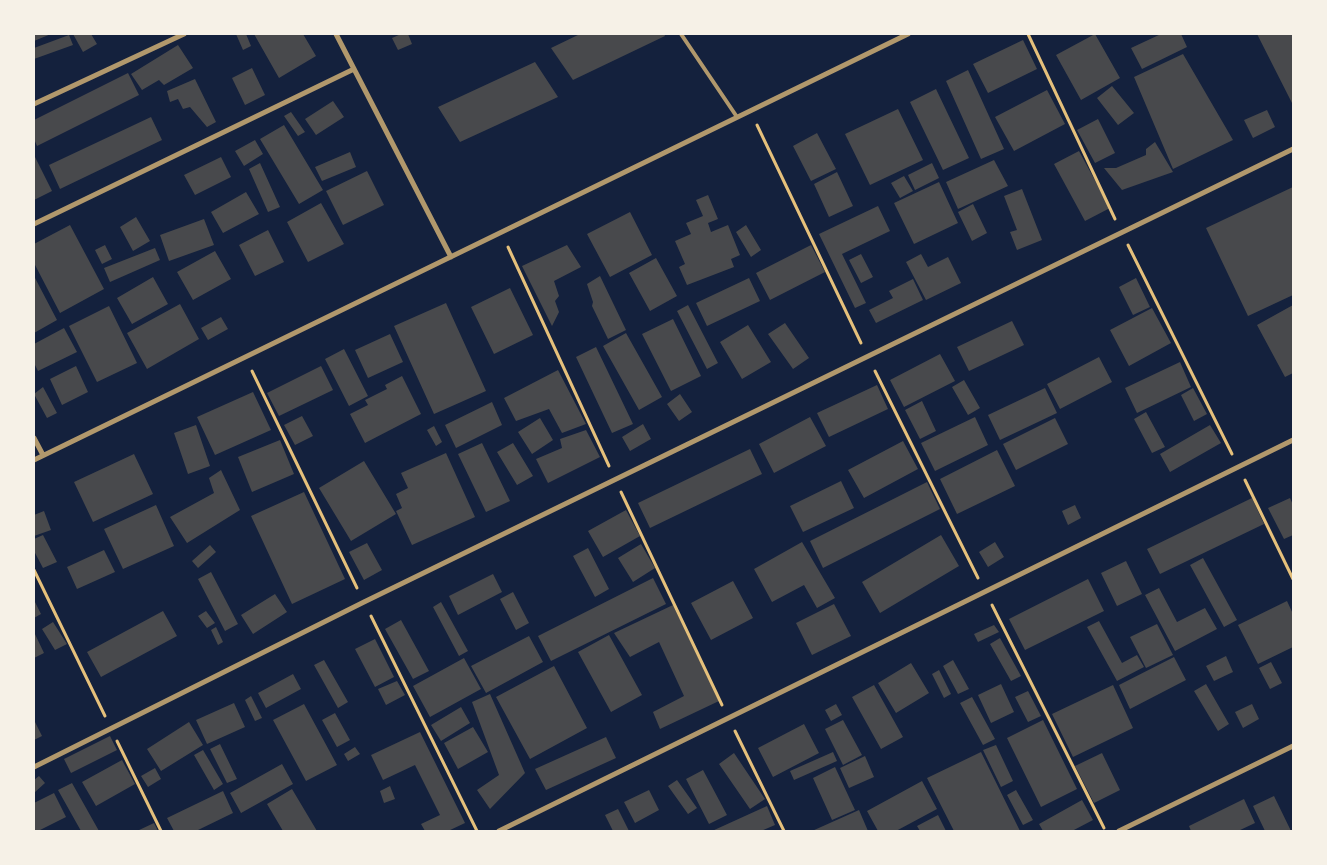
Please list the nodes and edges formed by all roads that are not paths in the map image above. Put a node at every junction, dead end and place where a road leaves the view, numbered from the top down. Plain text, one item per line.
1 (184, 34) edge
2 (336, 34) edge
3 (681, 34) edge
4 (908, 34) edge
5 (354, 69) junction
6 (34, 104) edge
7 (736, 117) junction
8 (1293, 149) edge
9 (34, 224) edge
10 (450, 257) junction
11 (34, 438) edge
12 (1293, 440) edge
13 (43, 456) junction
14 (34, 460) edge
15 (1293, 746) edge
16 (34, 767) edge
17 (499, 831) edge
18 (1119, 831) edge

1 - 6 street
2 - 5 street
3 - 7 lane
4 - 7 street
5 - 9 street
5 - 10 street
7 - 10 street
8 - 16 street
10 - 13 street
11 - 13 street
12 - 17 street
13 - 14 street
15 - 18 street

